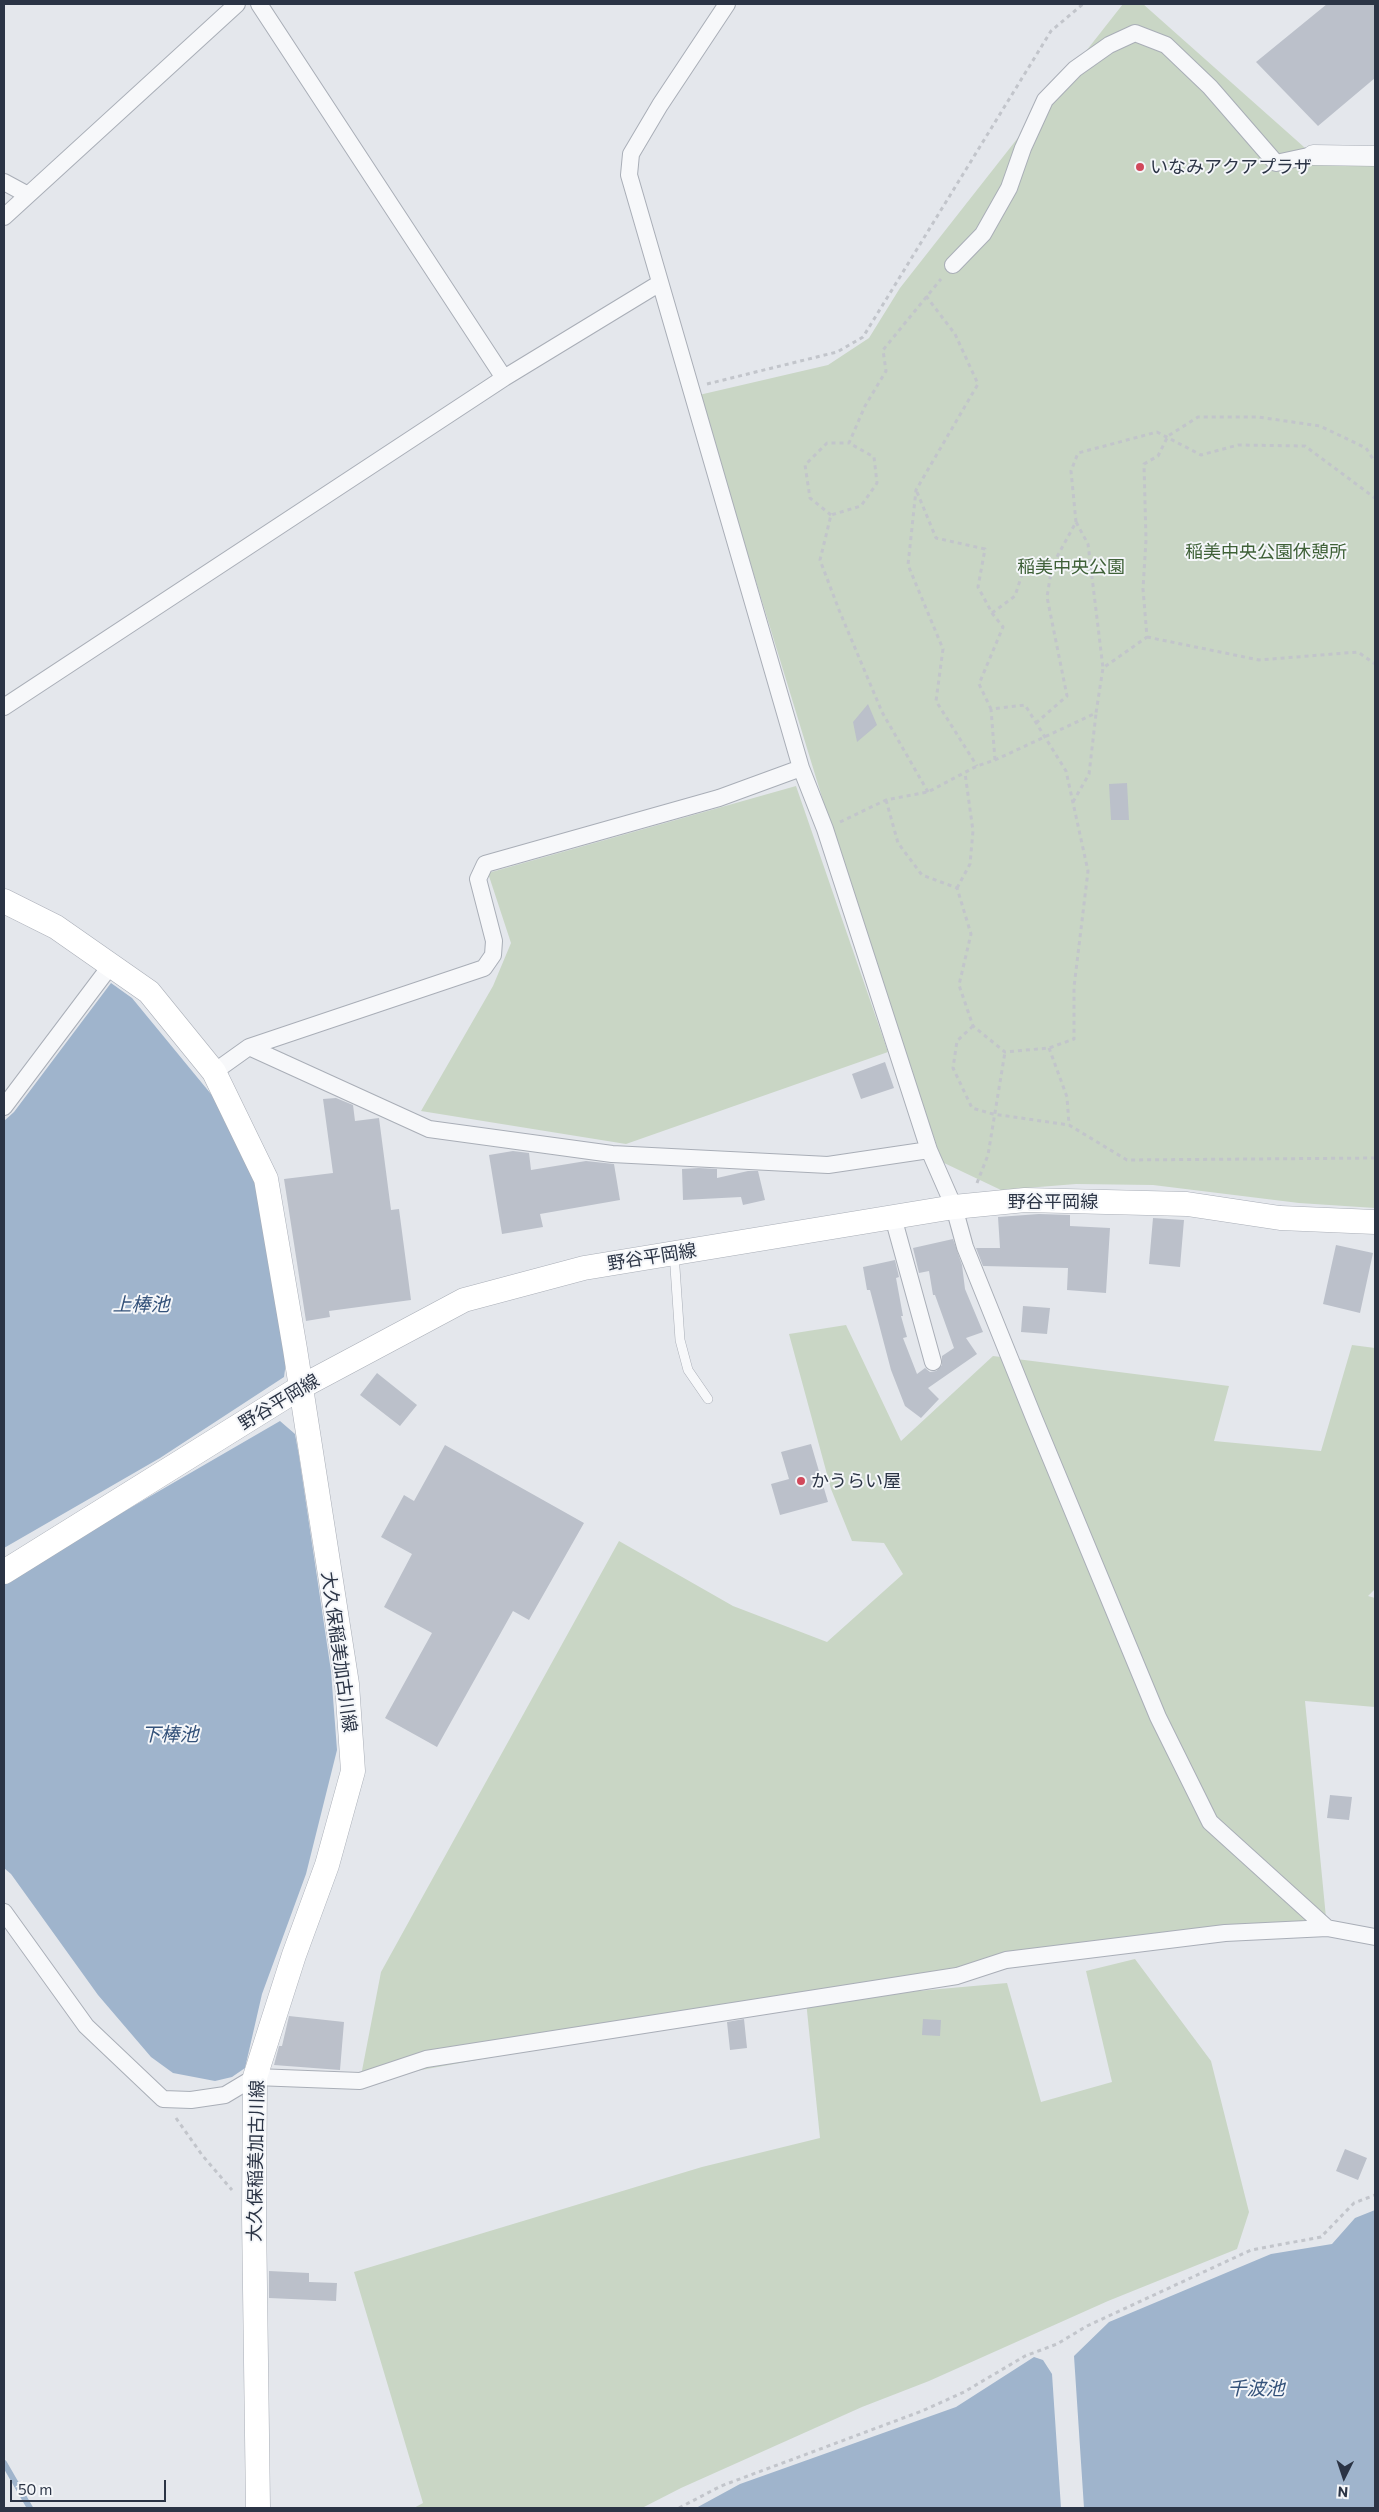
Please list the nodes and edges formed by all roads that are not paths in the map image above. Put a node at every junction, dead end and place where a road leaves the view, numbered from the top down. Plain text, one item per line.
1 (237, 4) edge
2 (258, 4) edge
3 (727, 4) edge
4 (1313, 155) joint
5 (1375, 156) edge
6 (4, 182) edge
7 (28, 195) junction
8 (4, 217) edge
9 (953, 265) road end
10 (660, 283) junction
11 (504, 378) junction
12 (4, 707) edge
13 (801, 768) junction
14 (4, 901) edge
15 (110, 965) junction
16 (249, 1046) junction
17 (214, 1072) junction
18 (4, 1107) edge
19 (929, 1150) junction
20 (954, 1208) junction
21 (893, 1218) junction
22 (1375, 1222) edge
23 (674, 1253) junction
24 (934, 1362) dead end
25 (301, 1387) junction
26 (708, 1399) dead end
27 (4, 1572) edge
28 (4, 1912) edge
29 (1327, 1928) junction
30 (1375, 1937) edge
31 (256, 2077) junction
32 (258, 2508) edge

1 - 7 street
2 - 11 street
3 - 10 street
4 - 5 street
4 - 9 street
6 - 7 street
7 - 8 street
10 - 11 street
10 - 13 street
11 - 12 street
13 - 16 street
13 - 19 street
14 - 15 main road, 大久保稲美加古川線
15 - 17 main road, 大久保稲美加古川線
15 - 18 street
16 - 17 street
16 - 19 street
17 - 25 main road, 大久保稲美加古川線
19 - 20 street
20 - 21 main road, 野谷平岡線
20 - 22 main road, 野谷平岡線
20 - 29 street
21 - 23 main road, 野谷平岡線
21 - 24 street
23 - 25 main road, 野谷平岡線
23 - 26 lane
25 - 27 main road, 野谷平岡線
25 - 31 main road, 大久保稲美加古川線
28 - 31 street
29 - 30 street
29 - 31 street
31 - 32 main road, 大久保稲美加古川線

